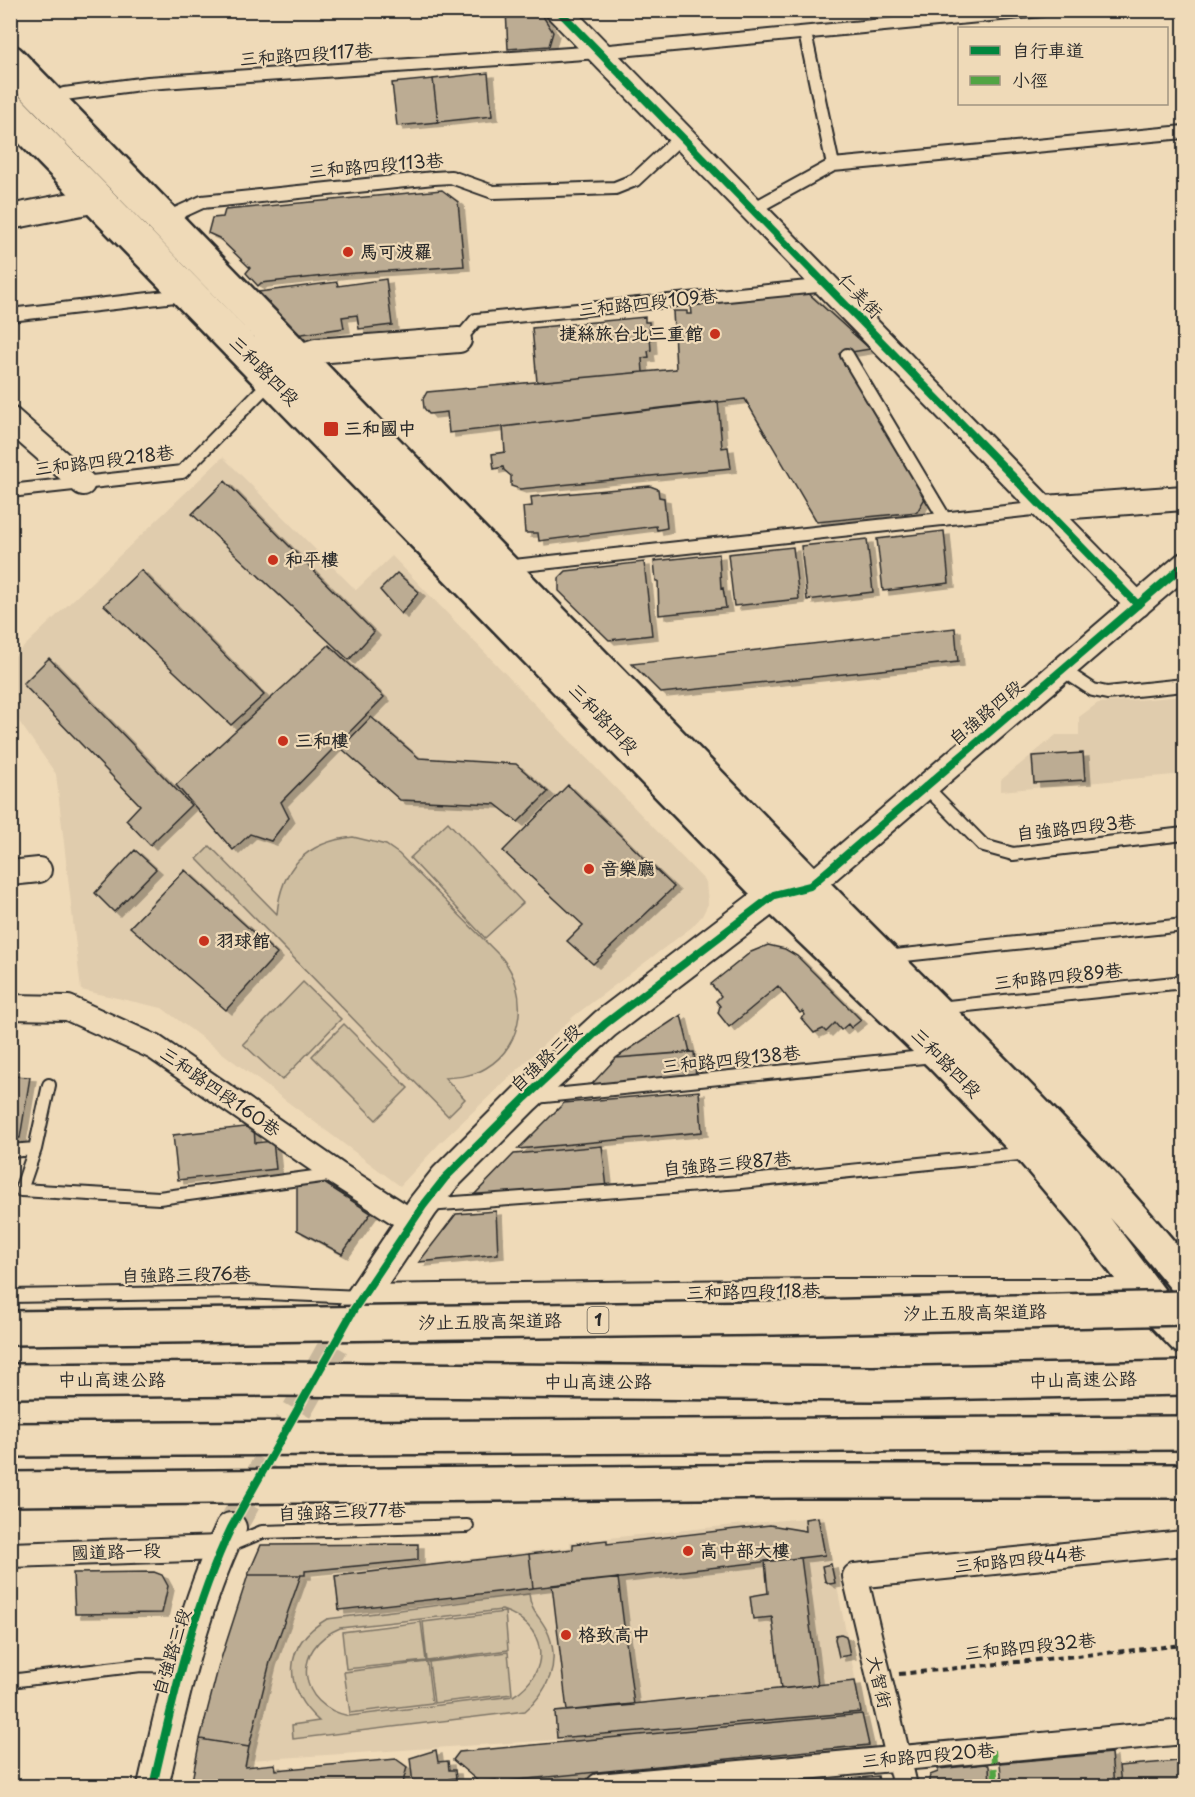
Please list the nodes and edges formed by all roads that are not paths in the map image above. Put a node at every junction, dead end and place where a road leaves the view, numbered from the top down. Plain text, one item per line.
1 (558, 10) edge
2 (1042, 10) edge
3 (805, 33) junction
4 (599, 52) junction
5 (10, 62) edge
6 (35, 116) edge
7 (1185, 132) edge
8 (682, 136) junction
9 (833, 165) junction
10 (98, 200) junction
11 (753, 209) junction
12 (10, 217) edge
13 (164, 220) junction
14 (829, 285) junction
15 (188, 295) junction
16 (10, 315) edge
17 (459, 340) joint
18 (847, 355) dead end
19 (297, 357) junction
20 (273, 379) junction
21 (10, 419) edge
22 (83, 483) junction
23 (10, 491) edge
24 (1185, 498) edge
25 (1045, 508) junction
26 (945, 519) junction
27 (1185, 565) edge
28 (501, 567) junction
29 (1138, 605) junction
30 (1060, 669) junction
31 (1185, 685) edge
32 (924, 785) junction
33 (1185, 834) edge
34 (39, 870) dead end
35 (10, 873) edge
36 (810, 886) junction
37 (774, 895) junction
38 (1185, 925) edge
39 (882, 957) junction
40 (1185, 982) edge
41 (10, 1007) edge
42 (935, 1008) junction
43 (940, 1055) junction
44 (49, 1085) dead end
45 (525, 1098) junction
46 (35, 1149) junction
47 (10, 1151) edge
48 (1034, 1153) junction
49 (337, 1174) junction
50 (418, 1214) junction
51 (1185, 1279) edge
52 (1143, 1291) junction
53 (10, 1296) edge
54 (358, 1303) junction
55 (1185, 1308) edge
56 (10, 1328) edge
57 (1185, 1337) edge
58 (1185, 1378) edge
59 (10, 1381) edge
60 (1182, 1434) edge
61 (10, 1440) edge
62 (1185, 1481) edge
63 (10, 1489) edge
64 (467, 1527) dead end
65 (226, 1538) junction
66 (1185, 1543) edge
67 (10, 1555) edge
68 (855, 1576) joint
69 (181, 1666) junction
70 (10, 1681) edge
71 (1185, 1732) edge
72 (897, 1759) junction
73 (153, 1786) edge
74 (599, 1786) edge
75 (905, 1786) edge

1 - 4 street, 仁美街
2 - 3 lane, 三和路四段117巷
3 - 4 lane, 三和路四段117巷
3 - 9 lane
4 - 6 lane, 三和路四段117巷
4 - 8 street, 仁美街
5 - 6 main road, 三和路四段
6 - 10 main road, 三和路四段
6 - 13 main road, 三和路四段
7 - 9 lane
8 - 11 street, 仁美街
8 - 13 lane, 三和路四段113巷
9 - 11 lane
10 - 12 street
10 - 15 main road, 三和路四段
11 - 14 street, 仁美街
13 - 19 main road, 三和路四段
14 - 17 lane, 三和路四段109巷
14 - 25 street, 仁美街
15 - 16 lane
15 - 20 main road, 三和路四段
17 - 19 street, 三和路四段109巷
18 - 26 lane
19 - 28 main road, 三和路四段
20 - 22 lane, 三和路四段218巷
20 - 37 main road, 三和路四段
21 - 22 street
22 - 23 lane, 三和路四段218巷
24 - 25 street
25 - 26 lane
25 - 29 street, 仁美街
26 - 28 lane
27 - 29 street, 自強路四段
28 - 36 main road, 三和路四段
29 - 30 street, 自強路四段
30 - 31 lane
30 - 32 street, 自強路四段
32 - 33 lane, 自強路四段3巷
32 - 36 street, 自強路四段
34 - 35 street
36 - 37 street, 自強路三段
36 - 39 main road, 三和路四段
37 - 43 main road, 三和路四段
37 - 45 street, 自強路三段
38 - 39 lane
39 - 42 main road, 三和路四段
40 - 42 lane, 三和路四段89巷
41 - 49 street, 三和路四段160巷
42 - 51 main road, 三和路四段
43 - 45 lane, 三和路四段138巷
43 - 48 main road, 三和路四段
44 - 46 lane
45 - 50 street, 自強路三段
46 - 47 lane
46 - 49 lane
48 - 50 lane, 自強路三段87巷
48 - 52 main road, 三和路四段
49 - 50 street, 三和路四段160巷
50 - 54 street, 自強路三段
52 - 54 street, 三和路四段118巷
52 - 57 main road, 三和路四段
53 - 54 lane, 自強路三段76巷
55 - 56 main road, 汐止五股高架道路 / 1, bridge
58 - 59 main road, 中山高速公路
60 - 61 main road
62 - 63 main road, bridge
64 - 65 lane, 自強路三段77巷
65 - 67 street, 國道路一段
65 - 69 street, 自強路三段
66 - 68 street, 三和路四段44巷
68 - 72 street, 大智街
69 - 70 lane
69 - 73 street, 自強路三段
71 - 72 street, 三和路四段20巷
72 - 74 street, 三和路四段20巷
72 - 75 street, 大智街

